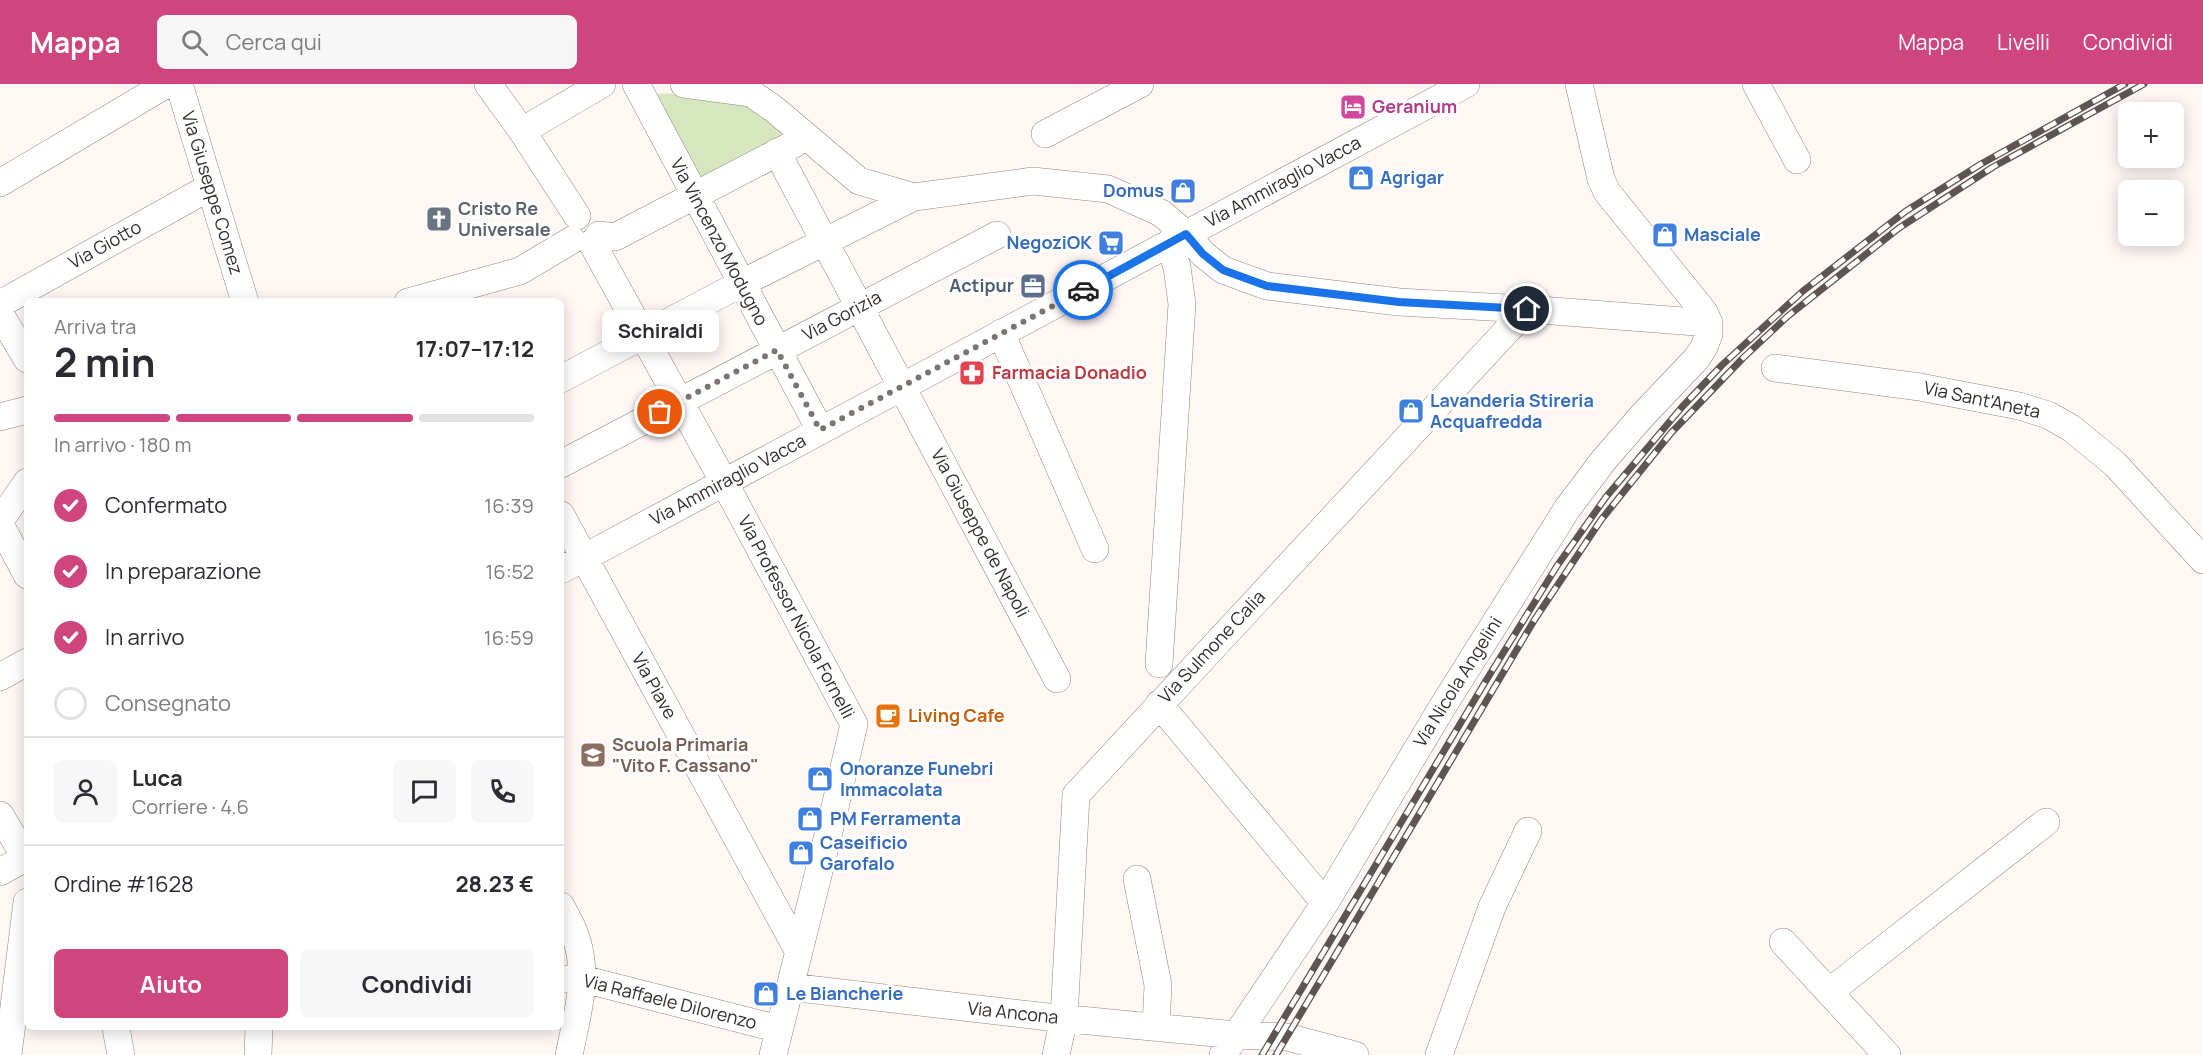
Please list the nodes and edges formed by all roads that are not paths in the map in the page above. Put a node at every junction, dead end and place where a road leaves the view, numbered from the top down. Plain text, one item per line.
1 (167, 84) edge
2 (179, 84) edge
3 (488, 84) edge
4 (603, 84) edge
5 (636, 84) edge
6 (684, 84) edge
7 (1140, 84) edge
8 (1466, 84) edge
9 (1579, 84) edge
10 (1756, 84) edge
11 (522, 131) junction
12 (1046, 134) dead end
13 (806, 138) junction
14 (777, 152) junction
15 (1797, 160) dead end
16 (0, 183) edge
17 (210, 187) junction
18 (694, 196) junction
19 (914, 197) junction
20 (585, 234) junction
21 (997, 235) dead end
22 (1178, 239) junction
23 (824, 242) junction
24 (742, 283) junction
25 (447, 296) edge
26 (244, 298) edge
27 (0, 304) edge
28 (859, 306) junction
29 (1527, 309) junction
30 (0, 314) edge
31 (1709, 323) junction
32 (1001, 333) junction
33 (644, 334) junction
34 (777, 350) junction
35 (24, 354) edge
36 (1775, 368) dead end
37 (564, 377) edge
38 (902, 387) junction
39 (680, 401) junction
40 (24, 411) edge
41 (0, 417) edge
42 (820, 430) junction
43 (564, 462) edge
44 (724, 482) junction
45 (24, 487) edge
46 (0, 523) edge
47 (564, 528) edge
48 (1095, 549) dead end
49 (2203, 560) edge
50 (572, 564) edge
51 (24, 569) edge
52 (24, 664) edge
53 (1159, 664) dead end
54 (0, 677) edge
55 (1057, 679) dead end
56 (1159, 704) junction
57 (0, 815) edge
58 (2046, 822) dead end
59 (1528, 831) dead end
60 (24, 853) edge
61 (24, 860) edge
62 (0, 872) edge
63 (1137, 879) dead end
64 (1325, 903) junction
65 (564, 912) edge
66 (24, 926) edge
67 (1783, 942) dead end
68 (799, 952) junction
69 (572, 979) edge
70 (790, 987) junction
71 (1829, 992) junction
72 (1064, 1018) junction
73 (1156, 1027) junction
74 (116, 1030) edge
75 (259, 1030) edge
76 (776, 1042) edge
77 (1230, 1045) edge
78 (8, 1055) edge
79 (122, 1055) edge
80 (258, 1055) edge
81 (569, 1055) edge
82 (1056, 1055) edge
83 (1355, 1055) edge
84 (1439, 1055) edge
85 (1887, 1055) edge

1 - 16 street
2 - 17 street, Via Giuseppe Comez
3 - 11 street, Via Professor Nicola Fornelli
4 - 11 street
5 - 18 street, Via Vincenzo Modugno
6 - 13 street
7 - 12 street
8 - 22 street, Via Ammiraglio Vacca
9 - 31 street
10 - 15 street
11 - 20 street, Via Professor Nicola Fornelli
13 - 14 street
13 - 19 street
14 - 18 street
14 - 23 street, Via Giuseppe de Napoli
17 - 26 street, Via Giuseppe Comez
17 - 27 street, Via Giotto
18 - 20 street
18 - 24 street, Via Vincenzo Modugno
19 - 22 street
19 - 23 street
20 - 25 street
20 - 33 street, Via Professor Nicola Fornelli
21 - 28 street, Via Gorizia
22 - 29 street
22 - 32 street, Via Ammiraglio Vacca
22 - 53 street
23 - 24 street
23 - 28 street, Via Giuseppe de Napoli
24 - 33 street
24 - 34 street, Via Vincenzo Modugno
28 - 34 street, Via Gorizia
28 - 38 street, Via Giuseppe de Napoli
29 - 31 street
29 - 56 street, Via Sulmone Calia
30 - 35 street
31 - 64 street, Via Nicola Angelini
32 - 38 street, Via Ammiraglio Vacca
32 - 48 street
33 - 37 street
33 - 39 street, Via Professor Nicola Fornelli
34 - 39 street, Via Gorizia
34 - 42 street, Via Vincenzo Modugno
36 - 49 street, Via Sant'Aneta
38 - 42 street, Via Ammiraglio Vacca
38 - 55 street, Via Giuseppe de Napoli
39 - 43 street, Via Gorizia
39 - 44 street, Via Professor Nicola Fornelli
40 - 41 street
42 - 44 street, Via Ammiraglio Vacca
44 - 50 street, Via Ammiraglio Vacca
44 - 68 street, Via Professor Nicola Fornelli
45 - 46 street
46 - 51 street
47 - 50 street, Via Piave
50 - 68 street, Via Piave
52 - 54 street
56 - 64 street
56 - 72 street, Via Sulmone Calia
57 - 60 street
58 - 71 street
59 - 84 street
61 - 62 street
63 - 73 street
64 - 77 street, Via Nicola Angelini
65 - 69 street
66 - 78 street
67 - 71 street
68 - 70 street, Via Professor Nicola Fornelli
69 - 76 street, Via Raffaele Dilorenzo
69 - 81 street
70 - 72 street, Via Ancona
70 - 76 street, Via Professor Nicola Fornelli
71 - 85 street
72 - 73 street, Via Ancona
72 - 82 street, Via Sulmone Calia
73 - 77 street, Via Ancona
74 - 79 street
75 - 80 street
77 - 83 street, Via Ancona

